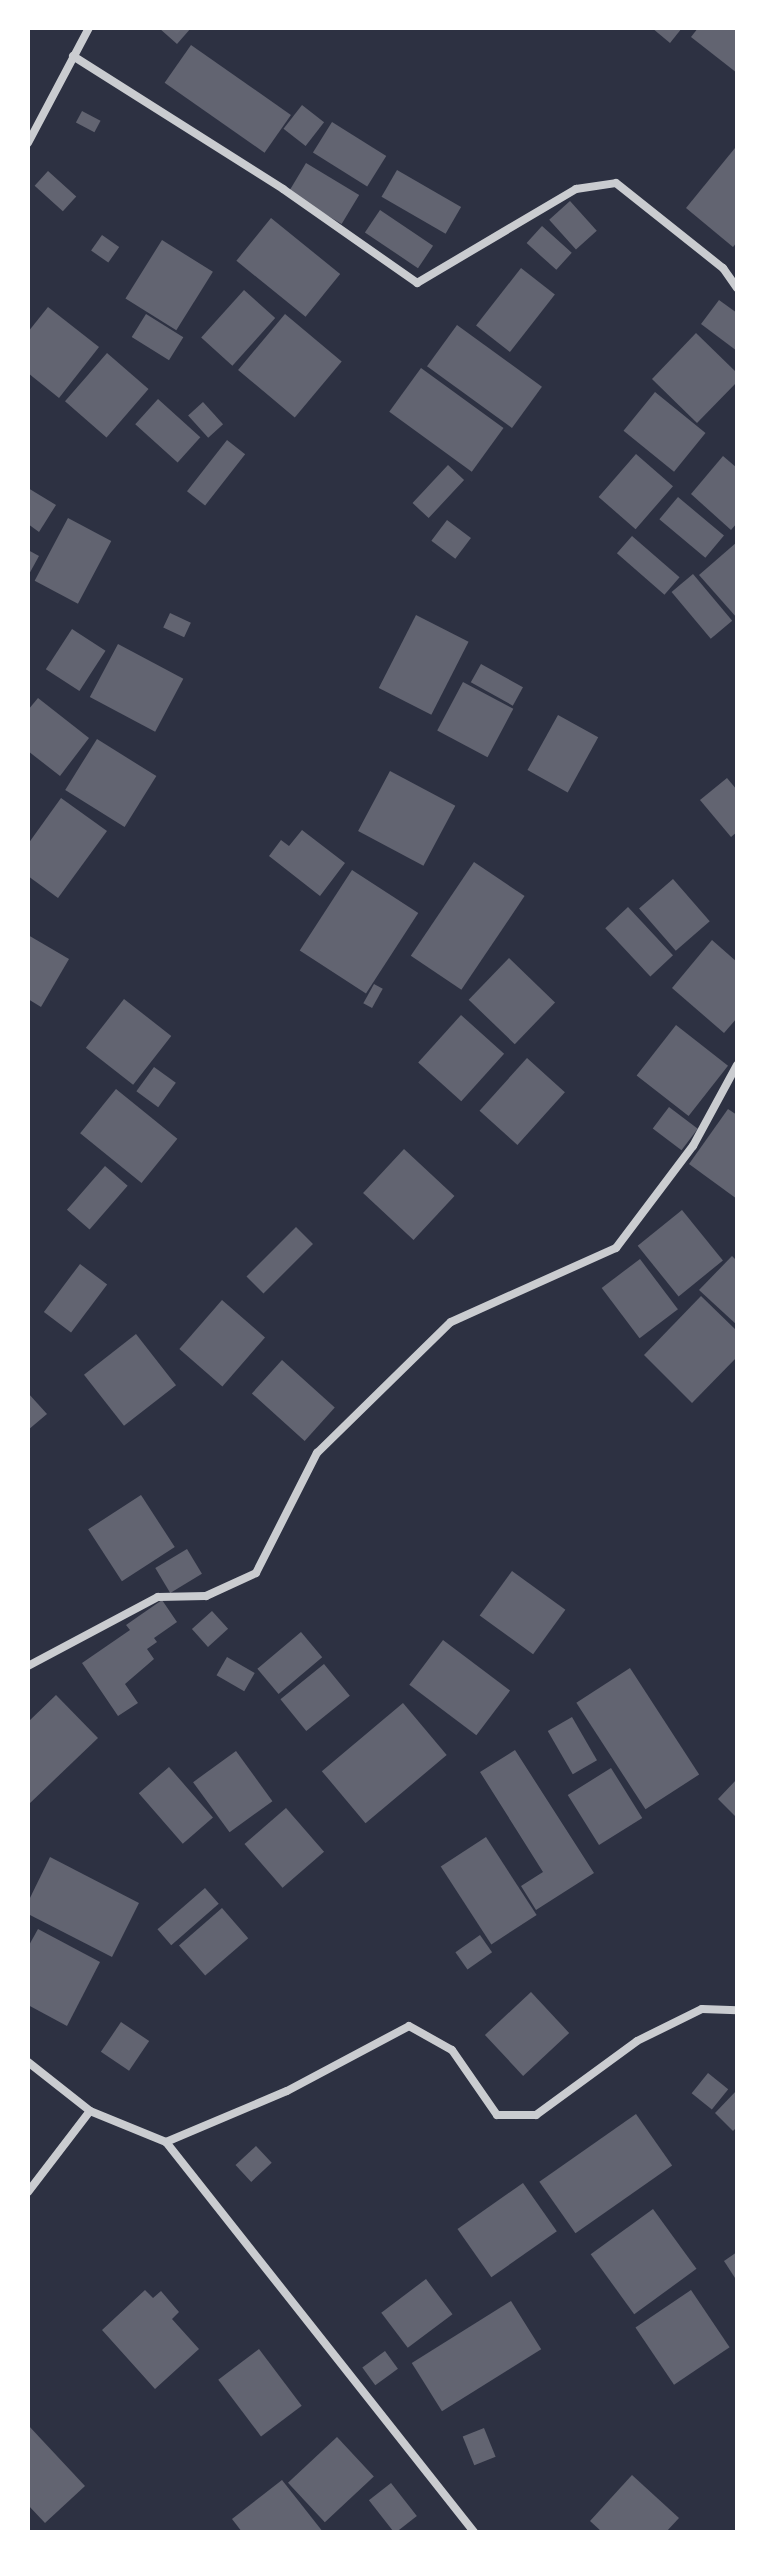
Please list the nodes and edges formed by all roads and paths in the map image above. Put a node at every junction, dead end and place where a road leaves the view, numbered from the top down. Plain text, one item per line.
1 (89, 28) edge
2 (73, 56) junction
3 (28, 143) edge
4 (737, 288) edge
5 (737, 1065) edge
6 (28, 1666) edge
7 (737, 2010) edge
8 (28, 2062) edge
9 (90, 2111) junction
10 (166, 2142) junction
11 (28, 2192) edge
12 (474, 2532) edge

1 - 2 street
2 - 3 street
2 - 4 street
5 - 6 street
7 - 10 street
8 - 9 street
9 - 10 street
9 - 11 street
10 - 12 street

